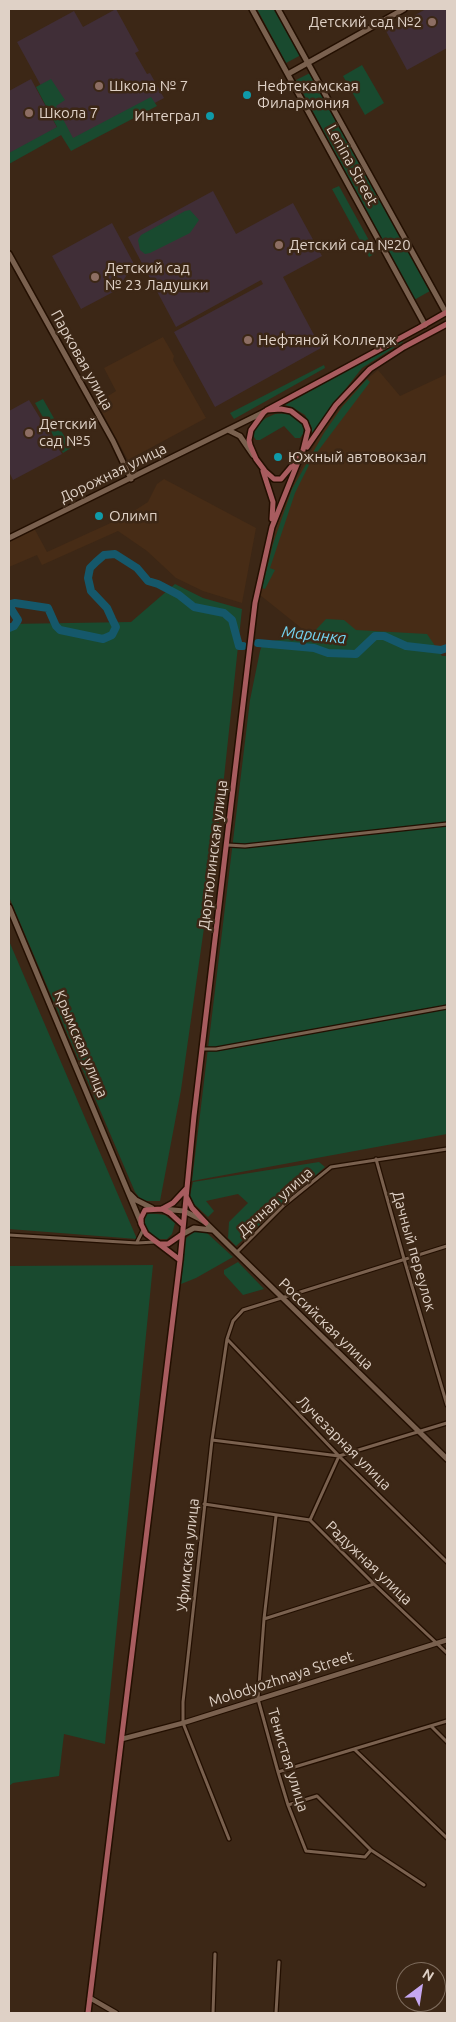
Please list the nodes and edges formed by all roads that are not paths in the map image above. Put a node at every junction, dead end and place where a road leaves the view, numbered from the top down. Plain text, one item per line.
1 (252, 9) edge
2 (278, 9) edge
3 (404, 9) edge
4 (307, 62) junction
5 (288, 74) junction
6 (9, 254) edge
7 (447, 314) edge
8 (447, 324) edge
9 (425, 325) junction
10 (430, 333) junction
11 (401, 338) junction
12 (404, 347) junction
13 (266, 411) junction
14 (228, 430) junction
15 (301, 455) junction
16 (256, 459) junction
17 (260, 466) junction
18 (131, 478) junction
19 (272, 527) junction
20 (9, 538) edge
21 (447, 824) edge
22 (227, 845) junction
23 (9, 907) edge
24 (447, 1007) edge
25 (203, 1049) junction
26 (447, 1149) edge
27 (376, 1159) junction
28 (186, 1188) junction
29 (128, 1192) junction
30 (152, 1208) junction
31 (162, 1209) junction
32 (184, 1211) junction
33 (206, 1223) junction
34 (182, 1224) junction
35 (143, 1227) junction
36 (212, 1230) junction
37 (9, 1234) edge
38 (181, 1234) junction
39 (137, 1243) junction
40 (158, 1243) junction
41 (447, 1246) edge
42 (236, 1253) junction
43 (404, 1259) junction
44 (180, 1260) junction
45 (281, 1298) junction
46 (227, 1339) junction
47 (447, 1405) edge
48 (447, 1423) edge
49 (417, 1431) junction
50 (212, 1440) junction
51 (339, 1456) junction
52 (447, 1459) edge
53 (204, 1504) junction
54 (276, 1516) junction
55 (310, 1520) junction
56 (447, 1562) edge
57 (374, 1584) junction
58 (264, 1619) junction
59 (447, 1640) edge
60 (437, 1643) junction
61 (447, 1653) edge
62 (258, 1699) junction
63 (447, 1721) edge
64 (183, 1723) junction
65 (431, 1726) junction
66 (122, 1740) junction
67 (447, 1742) edge
68 (354, 1749) junction
69 (278, 1772) junction
70 (288, 1805) junction
71 (447, 1838) edge
72 (229, 1839) dead end
73 (370, 1850) junction
74 (424, 1885) dead end
75 (215, 1954) dead end
76 (279, 1962) dead end
77 (90, 1998) junction
78 (88, 2013) edge
79 (116, 2013) edge
80 (213, 2013) edge
81 (276, 2013) edge

1 - 5 main road, Lenina Street
2 - 4 main road, Lenina Street
3 - 4 main road
4 - 5 main road
4 - 7 main road, Lenina Street
5 - 9 main road, Lenina Street
6 - 18 main road, Парковая улица
7 - 9 main road, Дорожная улица
8 - 10 main road
9 - 10 main road, Lenina Street
9 - 11 main road, Дорожная улица
10 - 12 main road
11 - 12 main road
11 - 13 main road, Дорожная улица
12 - 15 main road
13 - 14 main road, Дорожная улица
13 - 15 main road
13 - 16 main road
14 - 16 main road
14 - 18 main road, Дорожная улица
15 - 17 main road
15 - 19 main road
16 - 17 main road
17 - 19 main road
18 - 20 main road, Дорожная улица
19 - 22 main road, Дюртюлинская улица
21 - 22 street
22 - 25 main road, Дюртюлинская улица
23 - 29 main road, Крымская улица
24 - 25 street
25 - 28 main road, Дюртюлинская улица
26 - 27 street, Дачная улица
27 - 42 street, Дачная улица
27 - 43 street, Дачный переулок
28 - 31 main road
28 - 32 main road, Дюртюлинская улица
28 - 33 main road
29 - 30 main road
29 - 35 main road, Крымская улица
30 - 31 main road
30 - 35 main road
31 - 32 main road
31 - 34 main road
32 - 33 main road, Российская улица
32 - 34 main road, Дюртюлинская улица
33 - 36 main road, Российская улица
34 - 38 main road
35 - 39 street
35 - 40 main road
36 - 38 main road
36 - 42 main road, Российская улица
37 - 39 street
38 - 40 main road
38 - 44 main road
39 - 40 street
40 - 44 main road
41 - 43 street, Уфимская улица
42 - 45 main road, Российская улица
43 - 45 street, Уфимская улица
43 - 47 street, Дачный переулок
44 - 66 main road
45 - 46 street, Уфимская улица
45 - 49 main road, Российская улица
46 - 50 street, Уфимская улица
46 - 51 street, Лучезарная улица
48 - 49 street
49 - 51 street
49 - 52 main road, Российская улица
50 - 51 street
50 - 53 street, Уфимская улица
51 - 55 street
51 - 56 street, Лучезарная улица
53 - 54 street, Радужная улица
53 - 64 street, Уфимская улица
54 - 55 street, Радужная улица
54 - 58 street, Тенистая улица
55 - 57 street, Радужная улица
57 - 58 street
57 - 60 street, Радужная улица
58 - 62 street, Тенистая улица
59 - 60 street, Molodyozhnaya Street
60 - 61 street, Радужная улица
60 - 62 street, Molodyozhnaya Street
62 - 64 street, Molodyozhnaya Street
62 - 69 street, Тенистая улица
63 - 65 street
64 - 66 street, Molodyozhnaya Street
64 - 72 street, Уфимская улица
65 - 67 street
65 - 68 street
66 - 77 main road
68 - 69 street
68 - 71 street
69 - 70 street, Тенистая улица
70 - 73 street
70 - 73 street, Тенистая улица
73 - 74 street
75 - 80 street
76 - 81 street
77 - 78 main road
77 - 79 street

